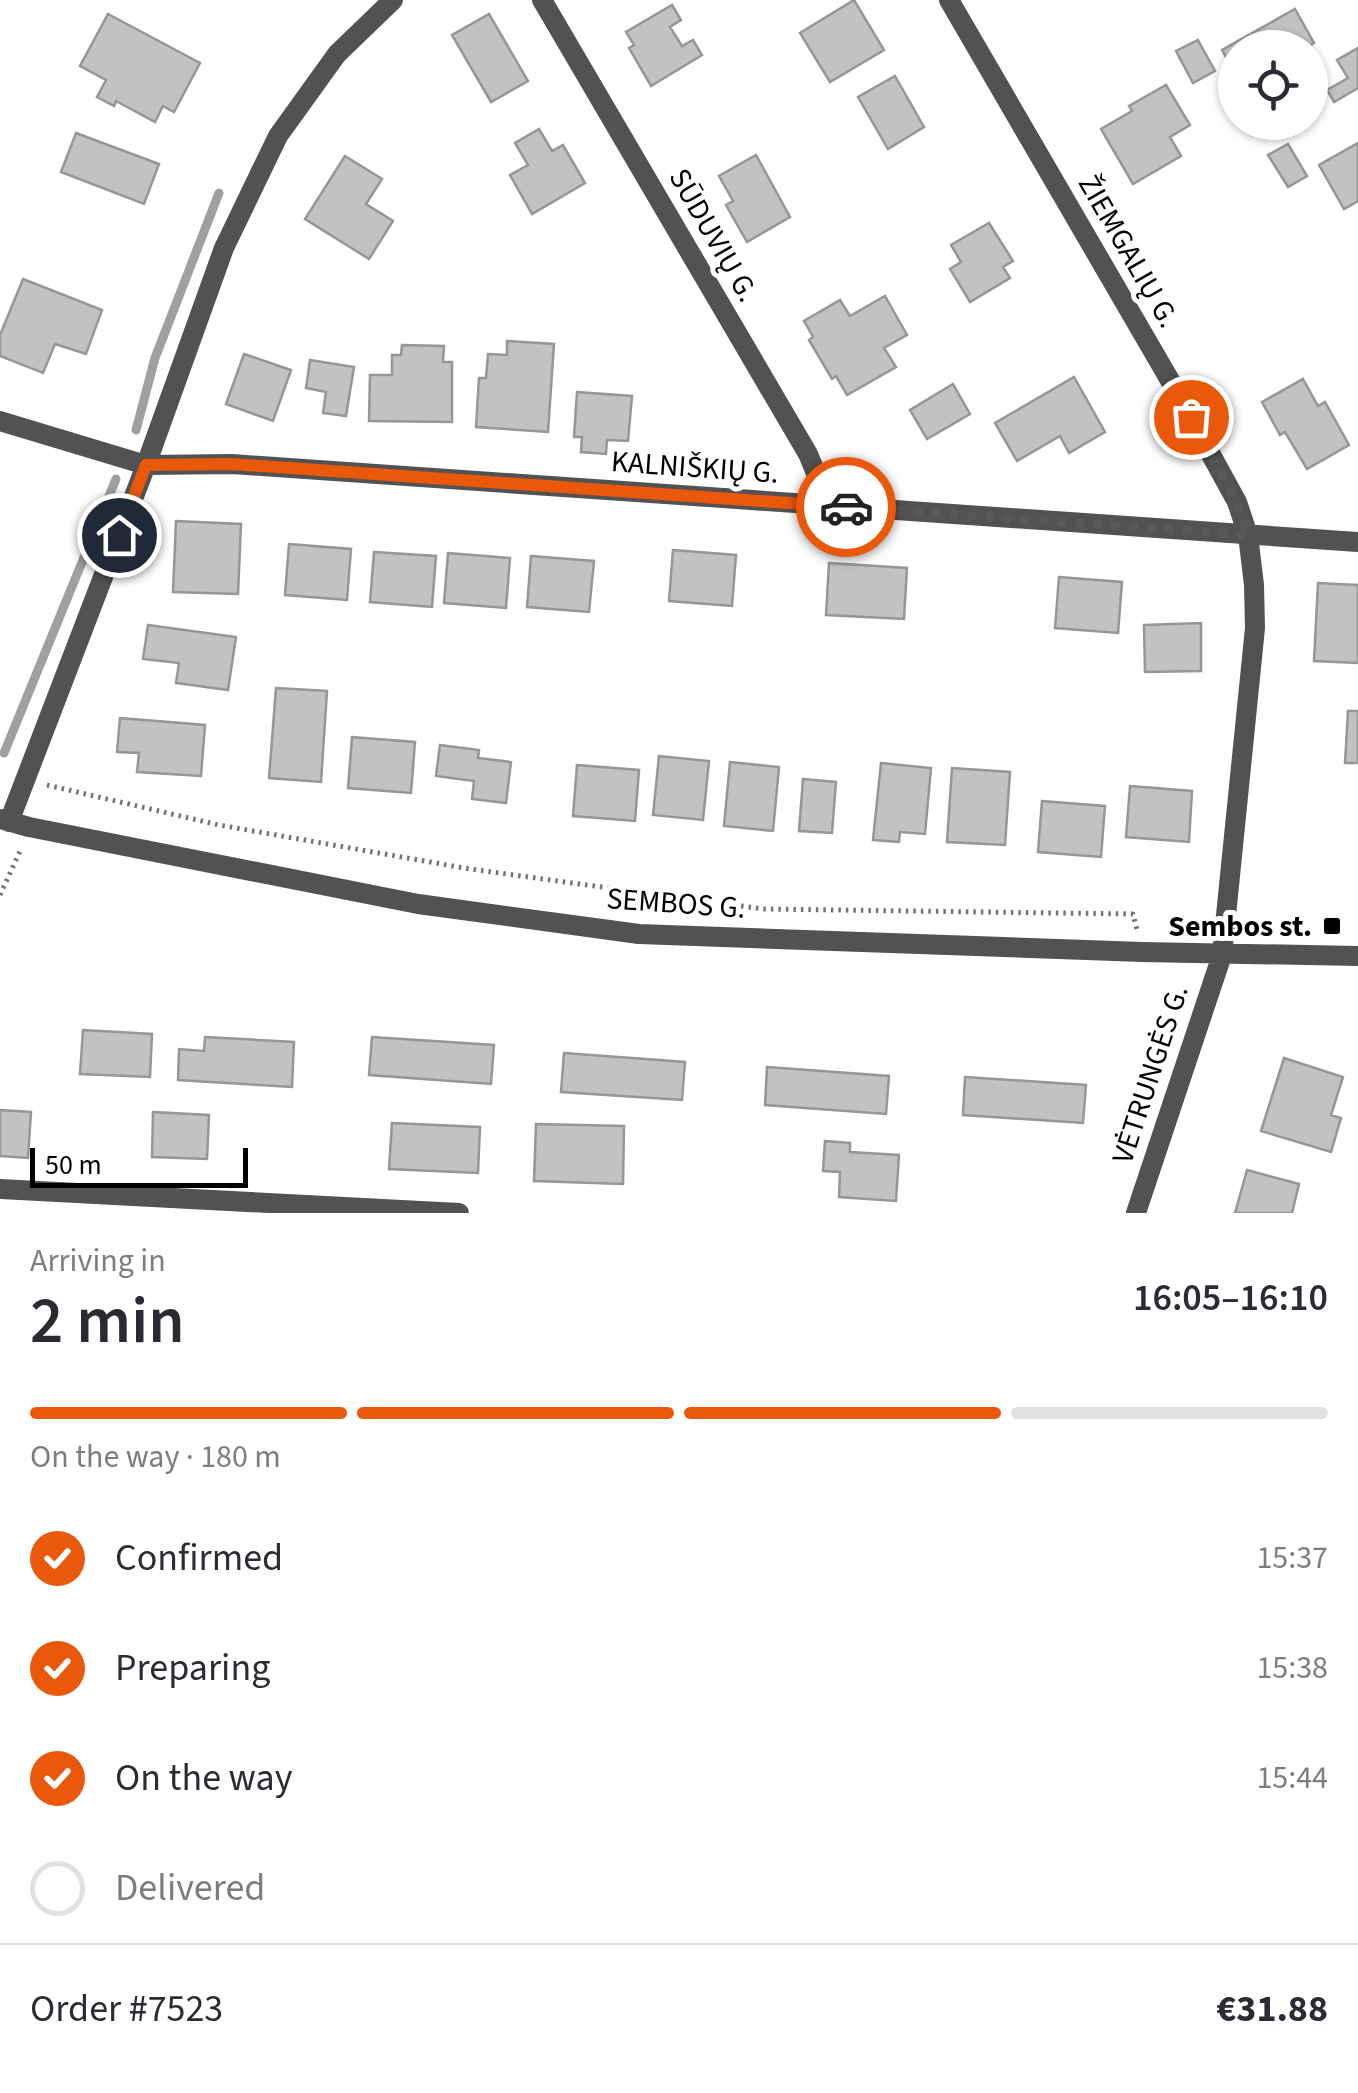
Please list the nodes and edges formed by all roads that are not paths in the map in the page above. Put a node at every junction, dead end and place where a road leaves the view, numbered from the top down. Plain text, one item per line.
1 (393, 0) edge
2 (542, 0) edge
3 (948, 0) edge
4 (0, 421) edge
5 (146, 465) junction
6 (818, 506) junction
7 (1248, 535) junction
8 (1358, 542) edge
9 (13, 822) edge
10 (1222, 955) junction
11 (1358, 956) edge
12 (0, 1188) edge
13 (459, 1213) edge
14 (1136, 1213) edge

1 - 5 street
2 - 6 street, SŪDUVIŲ G.
3 - 7 street, ŽIEMGALIŲ G.
4 - 5 street, KALNIŠKIŲ G.
5 - 6 street, KALNIŠKIŲ G.
5 - 9 street
6 - 7 street, KALNIŠKIŲ G.
7 - 8 street, KALNIŠKIŲ G.
7 - 10 street, ŽIEMGALIŲ G.
9 - 10 street, SEMBOS G.
10 - 11 street, SEMBOS G.
10 - 14 street, VĖTRUNGĖS G.
12 - 13 street

